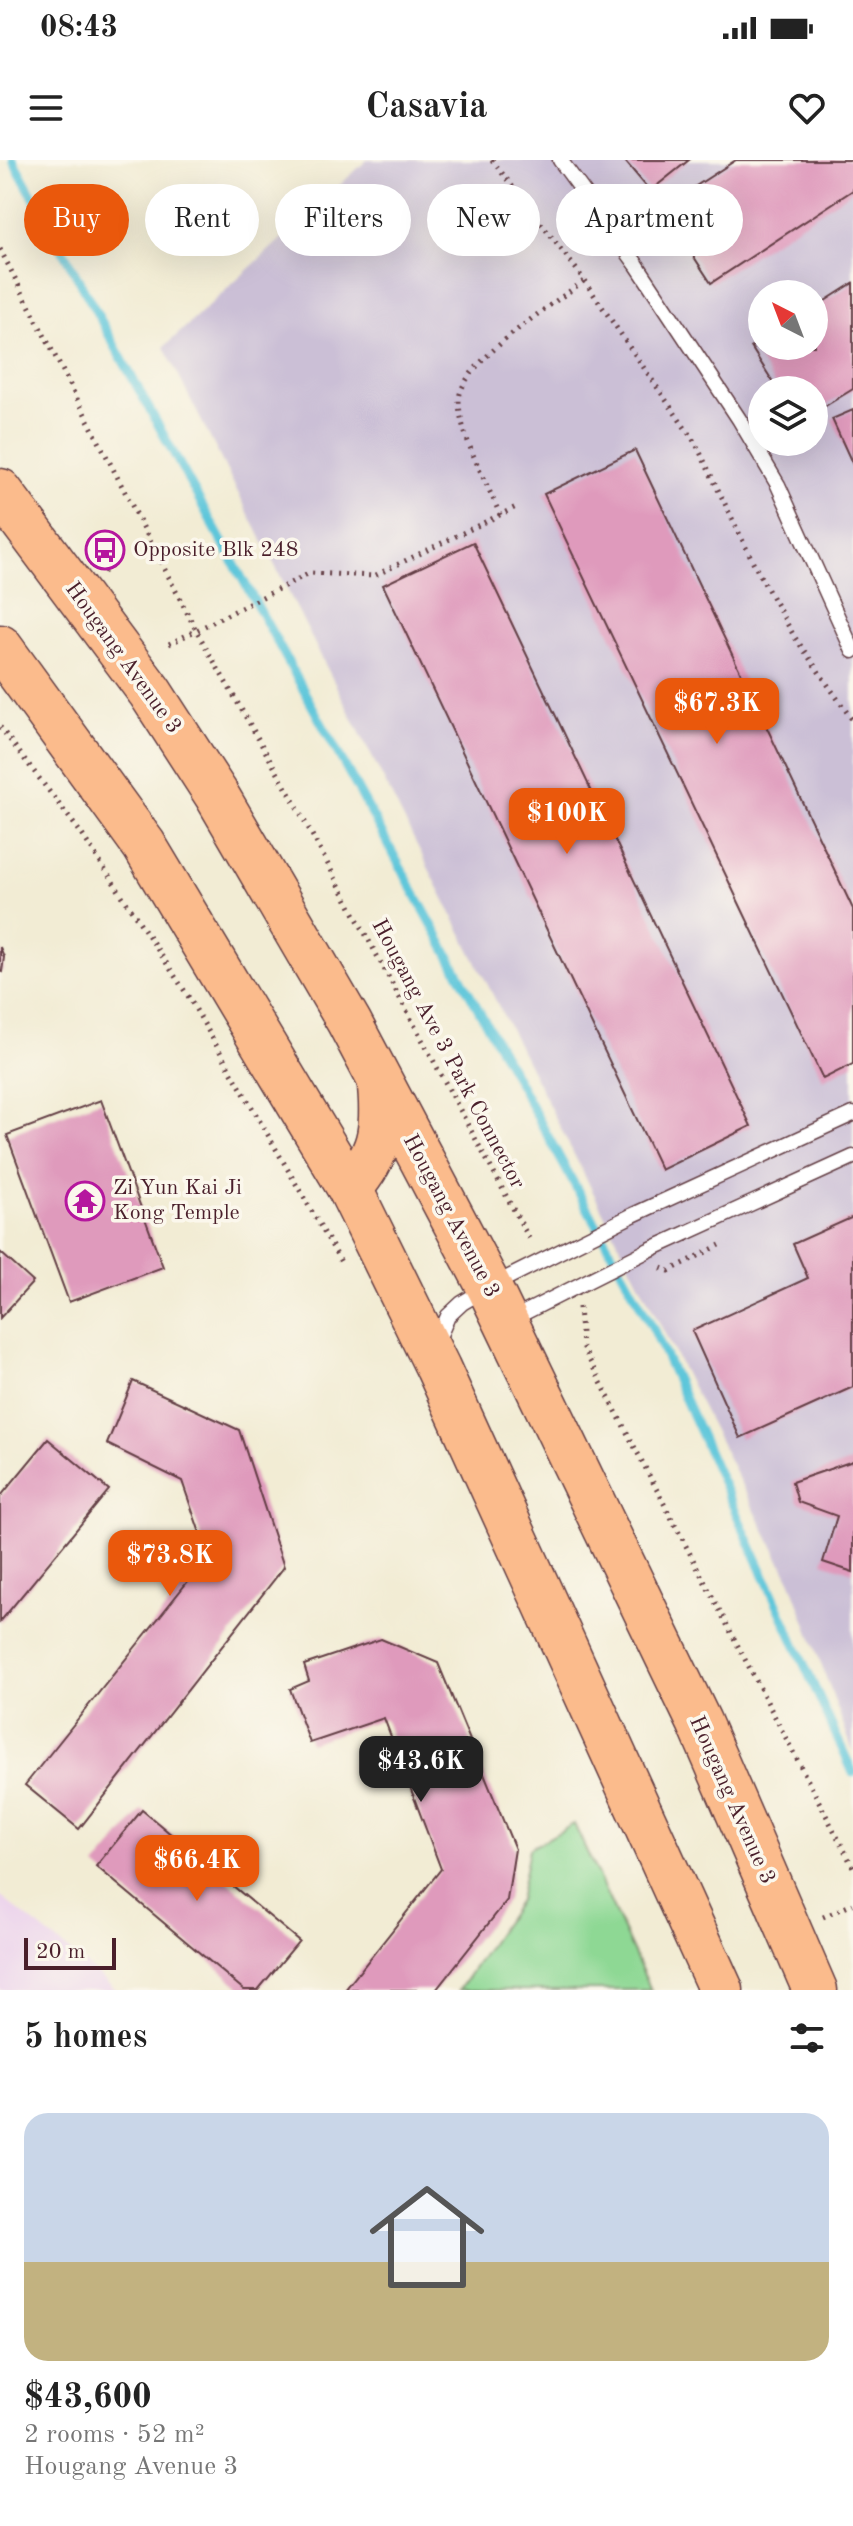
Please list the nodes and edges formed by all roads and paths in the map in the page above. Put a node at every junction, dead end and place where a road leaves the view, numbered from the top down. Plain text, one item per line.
1 (492, 160) edge
2 (560, 160) edge
3 (0, 249) edge
4 (585, 280) junction
5 (0, 491) edge
6 (518, 506) dead end
7 (500, 515) junction
8 (196, 630) junction
9 (169, 644) dead end
10 (0, 647) edge
11 (853, 651) edge
12 (853, 721) edge
13 (0, 727) edge
14 (379, 1080) junction
15 (853, 1114) edge
16 (853, 1157) edge
17 (350, 1189) junction
18 (558, 1254) junction
19 (343, 1265) dead end
20 (578, 1286) junction
21 (498, 1305) junction
22 (438, 1368) junction
23 (853, 1867) edge
24 (853, 1904) edge
25 (836, 1911) dead end
26 (721, 1990) edge
27 (815, 1990) edge

1 - 4 path
2 - 11 lane
3 - 8 path, Hougang Ave 3 Park Connector
4 - 7 path
4 - 12 path
5 - 14 highway, Hougang Avenue 3
6 - 7 path
7 - 8 path
8 - 9 path
8 - 18 path, Hougang Ave 3 Park Connector
10 - 17 highway
13 - 19 path
14 - 17 highway
14 - 21 highway, Hougang Avenue 3
15 - 18 lane
16 - 20 lane
17 - 22 highway
18 - 21 lane
20 - 21 lane
20 - 23 path
21 - 22 lane
21 - 27 highway, Hougang Avenue 3
22 - 26 highway
24 - 25 path

